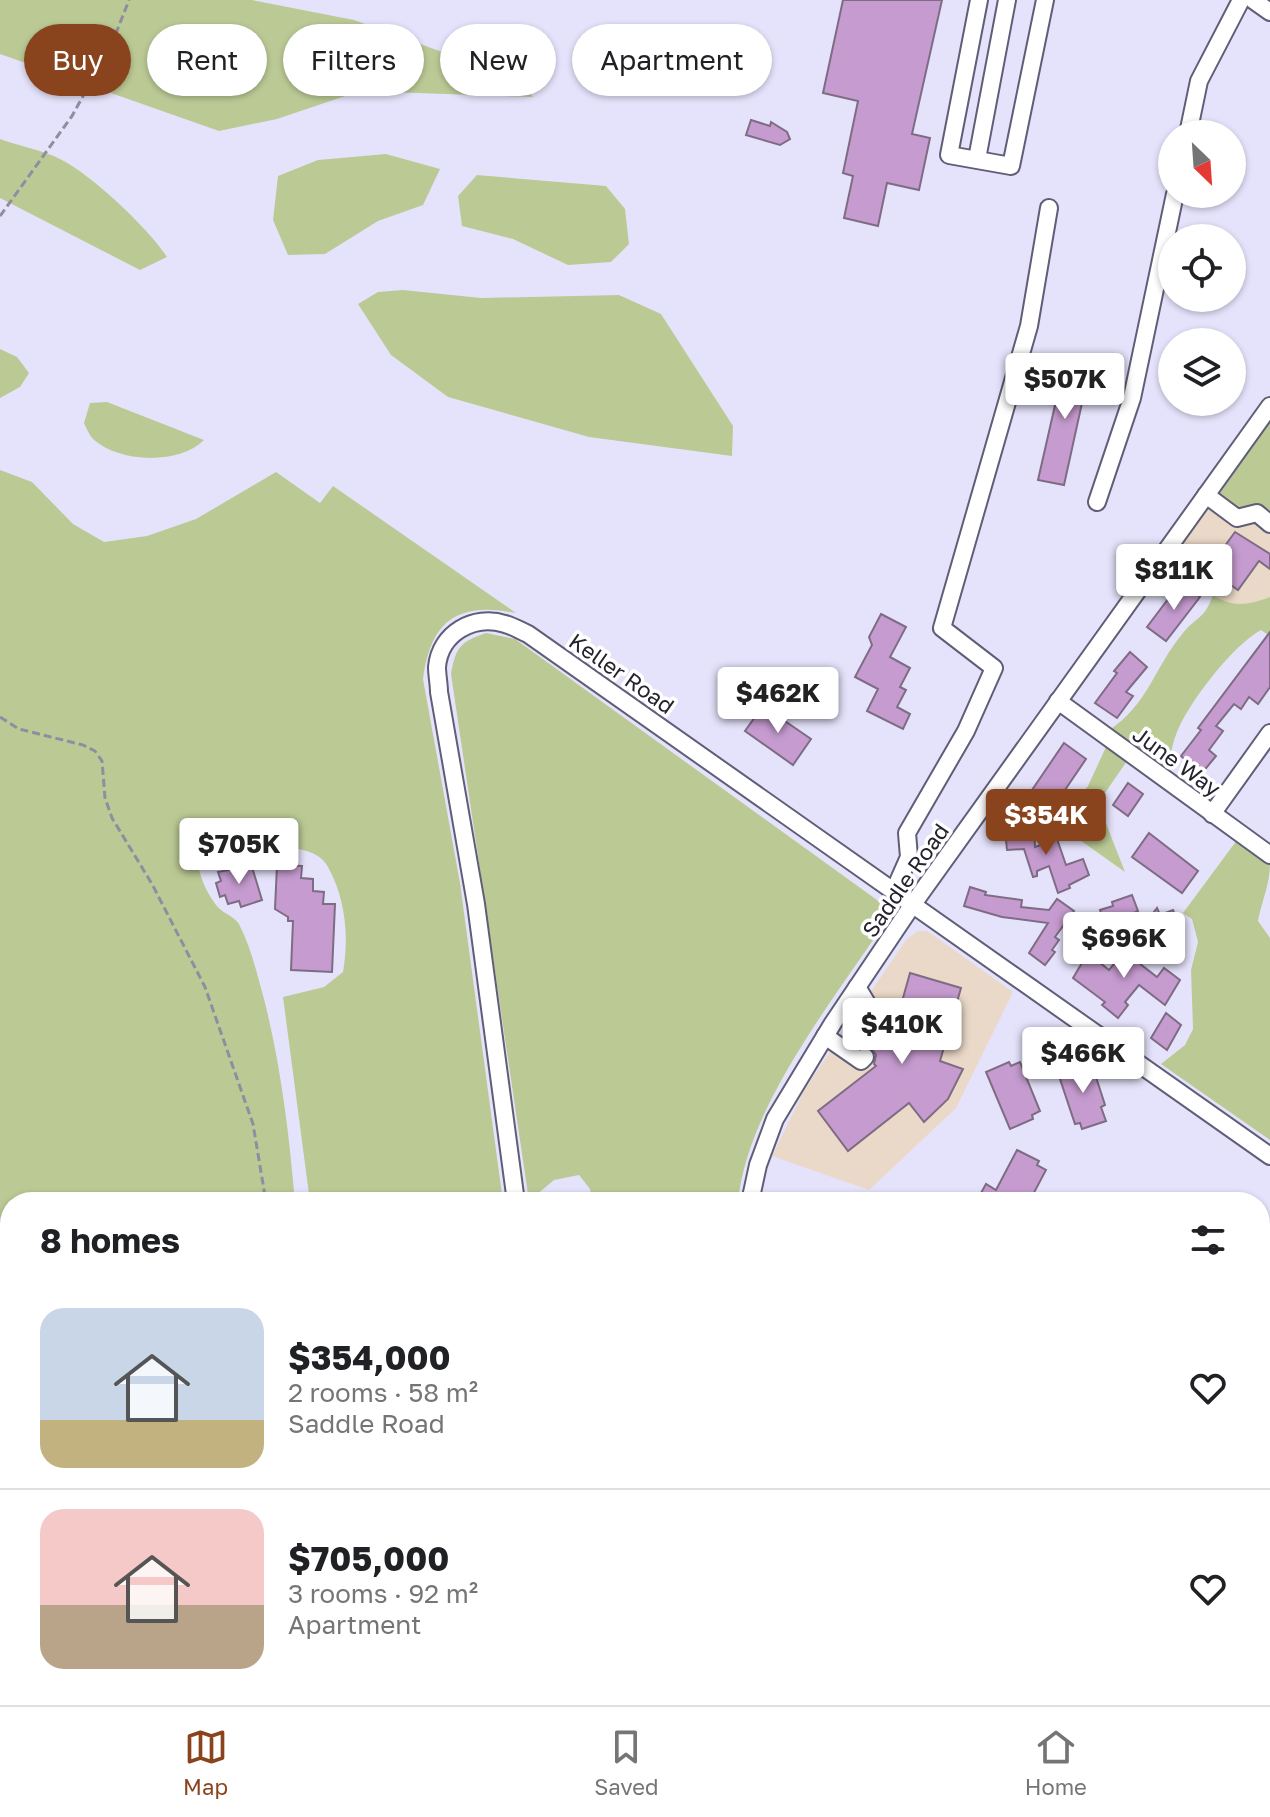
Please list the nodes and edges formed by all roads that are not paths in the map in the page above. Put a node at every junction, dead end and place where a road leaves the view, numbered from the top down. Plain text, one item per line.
1 (979, 0) edge
2 (1007, 0) edge
3 (1045, 0) edge
4 (1241, 0) edge
5 (1253, 0) edge
6 (1270, 12) edge
7 (1191, 120) edge
8 (977, 159) junction
9 (1049, 208) dead end
10 (1172, 208) edge
11 (1270, 406) edge
12 (1206, 495) junction
13 (1097, 502) dead end
14 (1270, 524) edge
15 (1058, 701) junction
16 (1270, 733) edge
17 (1212, 814) junction
18 (1270, 855) edge
19 (894, 891) junction
20 (913, 904) junction
21 (857, 987) junction
22 (825, 1036) junction
23 (877, 1039) dead end
24 (865, 1057) dead end
25 (1270, 1156) edge
26 (515, 1192) edge
27 (752, 1192) edge

1 - 8 street
2 - 8 street
3 - 8 street
4 - 7 street
5 - 6 street
9 - 19 street
10 - 13 street
11 - 12 street, Saddle Road
12 - 14 street
12 - 15 street, Saddle Road
15 - 17 street, June Way
15 - 20 street, Saddle Road
16 - 17 street
17 - 18 street, June Way
19 - 20 street, Keller Road
19 - 26 street, Keller Road
20 - 21 street, Saddle Road
20 - 25 street, Keller Road
21 - 22 street, Saddle Road
21 - 23 street
22 - 24 street
22 - 27 street, Saddle Road

